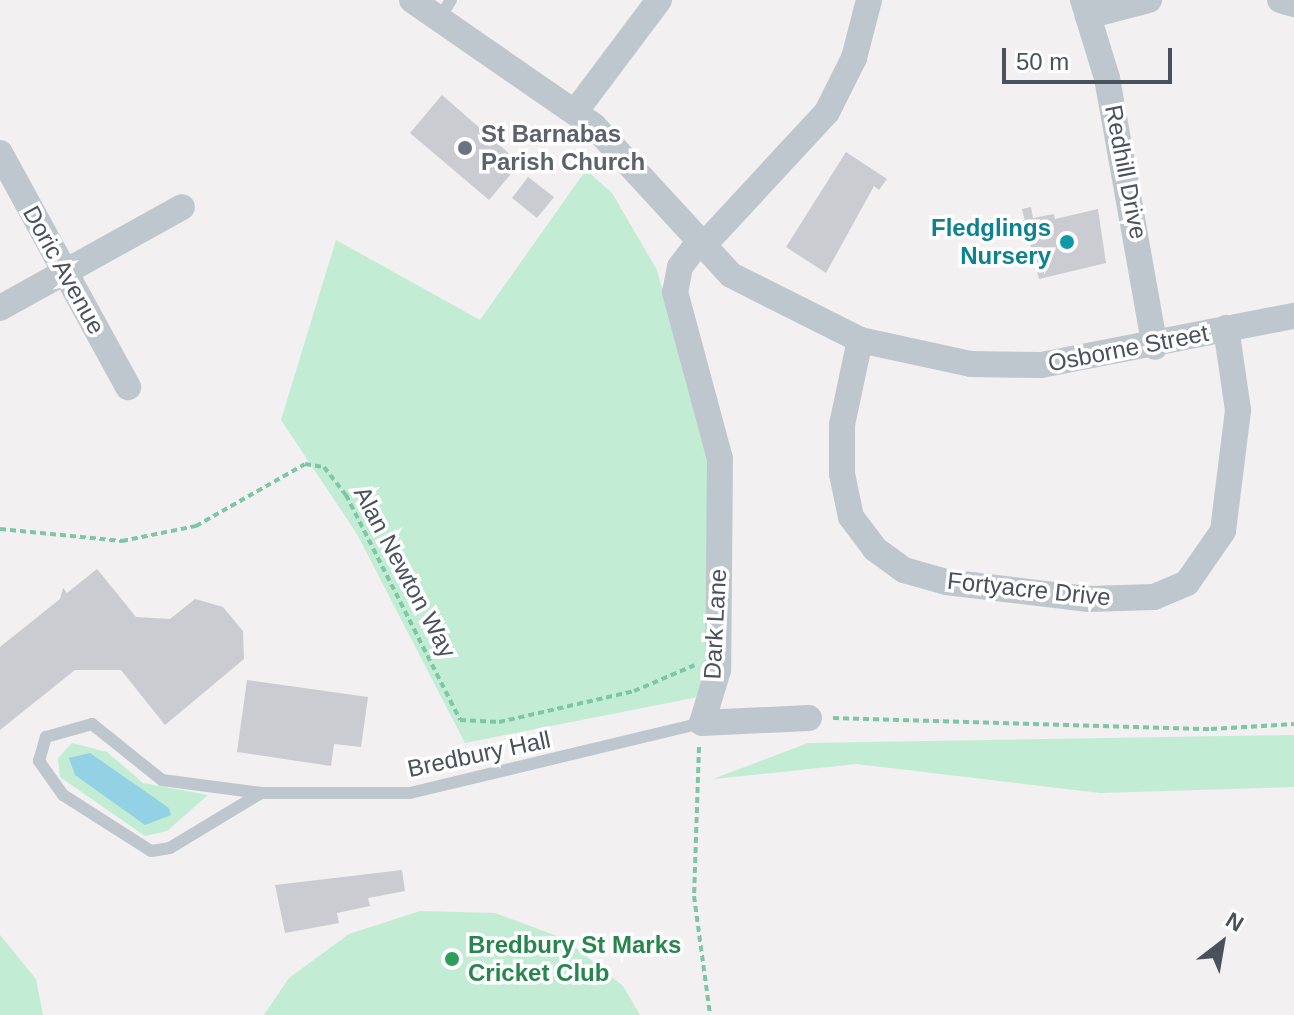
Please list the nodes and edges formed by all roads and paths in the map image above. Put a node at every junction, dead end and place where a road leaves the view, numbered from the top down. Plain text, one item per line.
1 (412, 0) edge
2 (659, 0) edge
3 (869, 0) edge
4 (1149, 0) edge
5 (1280, 0) edge
6 (1294, 4) edge
7 (1086, 8) edge
8 (446, 9) edge
9 (575, 112) junction
10 (0, 153) edge
11 (182, 207) dead end
12 (700, 245) junction
13 (65, 273) junction
14 (0, 308) edge
15 (1294, 316) edge
16 (1226, 328) junction
17 (860, 340) junction
18 (1155, 347) junction
19 (128, 387) dead end
20 (0, 529) edge
21 (718, 670) junction
22 (809, 718) joint
23 (702, 723) junction
24 (1294, 724) edge
25 (261, 793) junction
26 (710, 1015) edge

1 - 8 street, Osborne Street
2 - 9 street
3 - 12 street, Dark Lane
4 - 7 street
5 - 6 street
7 - 18 street, Redhill Drive
8 - 9 street, Osborne Street
9 - 12 street, Osborne Street
10 - 13 street, Doric Avenue
11 - 13 street
12 - 17 street, Osborne Street
12 - 21 street, Dark Lane
13 - 14 street
13 - 19 street, Doric Avenue
15 - 16 street, Osborne Street
16 - 17 street, Fortyacre Drive
16 - 18 street, Osborne Street
17 - 18 street, Osborne Street
20 - 21 path, Alan Newton Way
21 - 23 street, Dark Lane
22 - 23 street
22 - 24 path
23 - 25 lane, Bredbury Hall
23 - 26 path
25 - 25 lane, Bredbury Hall

